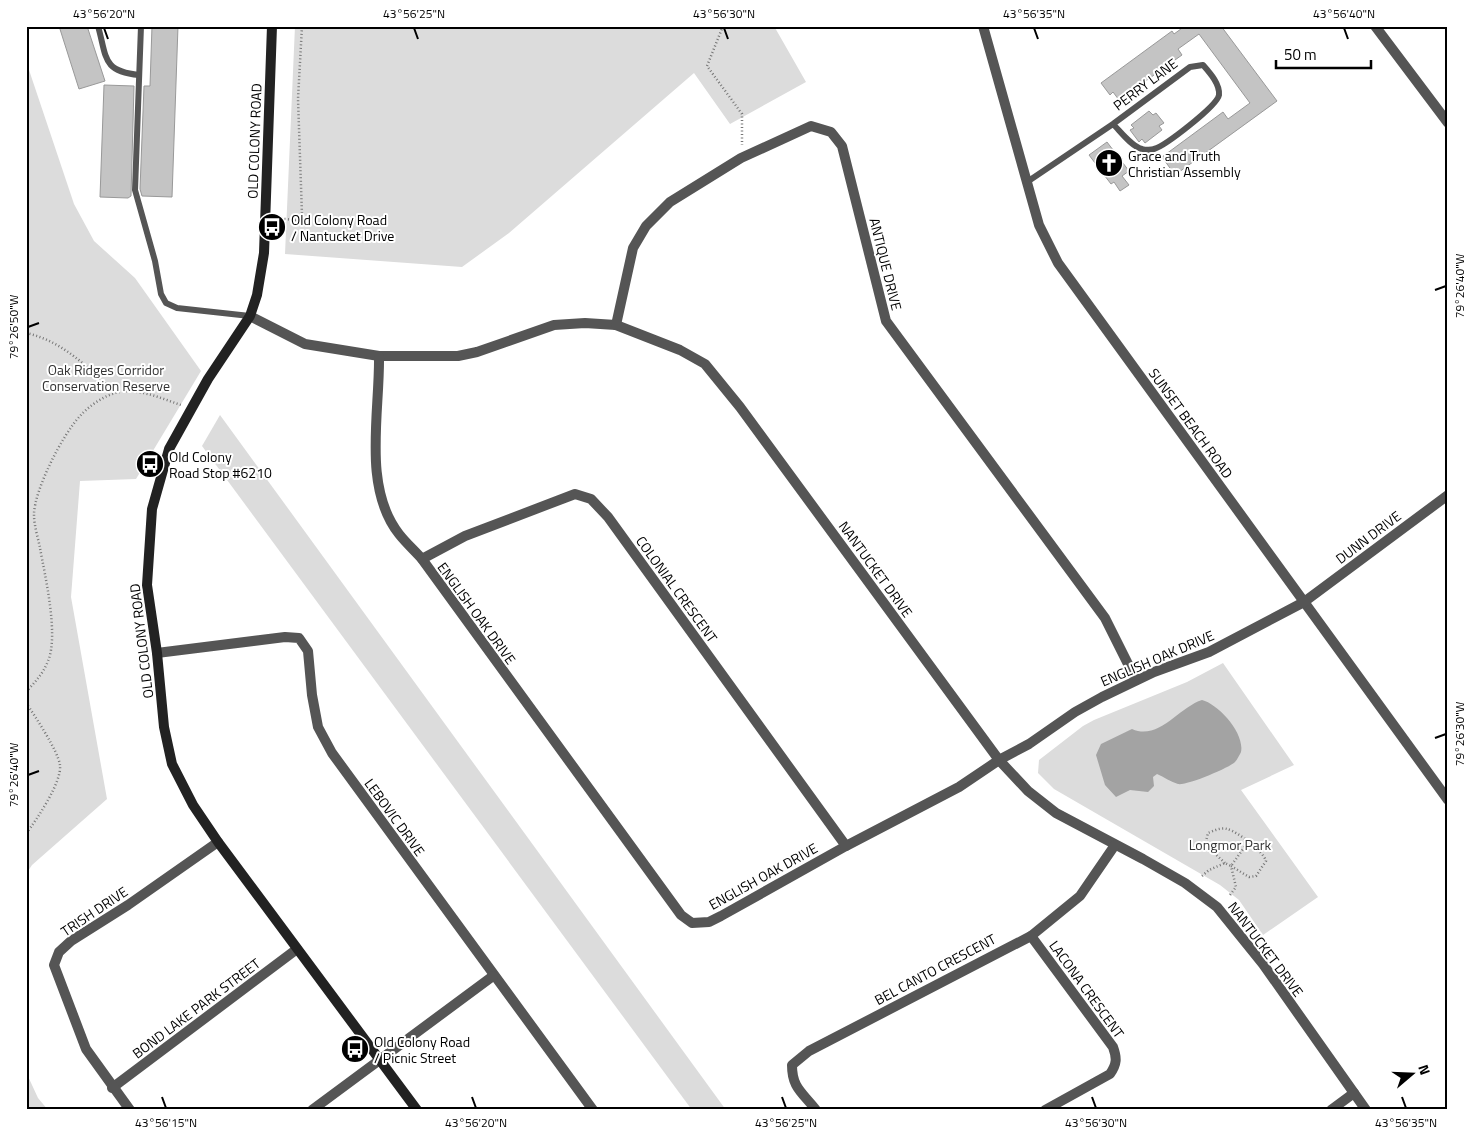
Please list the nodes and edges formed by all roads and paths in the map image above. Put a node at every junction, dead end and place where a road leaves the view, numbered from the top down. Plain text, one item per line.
1 (98, 26) edge
2 (141, 26) edge
3 (272, 26) edge
4 (302, 26) edge
5 (723, 26) edge
6 (983, 26) edge
7 (1375, 26) edge
8 (139, 74) junction
9 (1448, 123) edge
10 (1113, 124) junction
11 (741, 158) junction
12 (1027, 182) junction
13 (265, 218) junction
14 (250, 316) junction
15 (616, 325) junction
16 (26, 333) edge
17 (378, 356) junction
18 (116, 393) junction
19 (192, 408) junction
20 (1448, 495) edge
21 (422, 559) junction
22 (1304, 602) junction
23 (157, 654) junction
24 (1136, 680) junction
25 (26, 692) edge
26 (26, 703) edge
27 (999, 760) junction
28 (1448, 800) edge
29 (26, 834) edge
30 (218, 842) junction
31 (1248, 842) junction
32 (1115, 845) junction
33 (846, 846) junction
34 (1225, 864) junction
35 (1231, 866) junction
36 (1202, 876) dead end
37 (1230, 895) dead end
38 (1031, 936) junction
39 (297, 949) junction
40 (494, 976) junction
41 (379, 1059) junction
42 (112, 1088) junction
43 (1354, 1093) junction
44 (130, 1110) edge
45 (312, 1110) edge
46 (417, 1110) edge
47 (593, 1110) edge
48 (816, 1110) edge
49 (1045, 1110) edge
50 (1331, 1110) edge
51 (1366, 1110) edge

1 - 8 lane
2 - 8 lane
3 - 13 street, OLD COLONY ROAD
4 - 13 path
5 - 11 path
6 - 12 street, SUNSET BEACH ROAD
7 - 9 street
8 - 14 lane
10 - 10 lane, PERRY LANE
10 - 12 lane, PERRY LANE
11 - 15 street, ANTIQUE DRIVE
11 - 24 street, ANTIQUE DRIVE
12 - 22 street, SUNSET BEACH ROAD
13 - 14 street, OLD COLONY ROAD
14 - 17 street, NANTUCKET DRIVE
14 - 19 street, OLD COLONY ROAD
15 - 17 street, NANTUCKET DRIVE
15 - 27 street, NANTUCKET DRIVE
16 - 18 path
17 - 21 street, ENGLISH OAK DRIVE
18 - 19 path
18 - 25 path
19 - 23 street, OLD COLONY ROAD
20 - 22 street, DUNN DRIVE
21 - 33 street, COLONIAL CRESCENT
21 - 33 street, ENGLISH OAK DRIVE
22 - 24 street, ENGLISH OAK DRIVE
22 - 28 street, SUNSET BEACH ROAD
23 - 30 street, OLD COLONY ROAD
23 - 40 street, LEBOVIC DRIVE
24 - 27 street, ENGLISH OAK DRIVE
26 - 29 path
27 - 32 street, NANTUCKET DRIVE
27 - 33 street, ENGLISH OAK DRIVE
30 - 39 street, OLD COLONY ROAD
30 - 42 street, TRISH DRIVE
31 - 34 path
31 - 35 path
31 - 35 path
32 - 38 street, BEL CANTO CRESCENT
32 - 43 street, NANTUCKET DRIVE
34 - 35 path
34 - 36 path
35 - 37 path
38 - 48 street, BEL CANTO CRESCENT
38 - 49 street, LACONA CRESCENT
39 - 41 street, OLD COLONY ROAD
39 - 42 street, BOND LAKE PARK STREET
40 - 41 street
40 - 47 street, LEBOVIC DRIVE
41 - 45 street
41 - 46 street, OLD COLONY ROAD
42 - 44 street, TRISH DRIVE
43 - 50 street
43 - 51 street, NANTUCKET DRIVE

